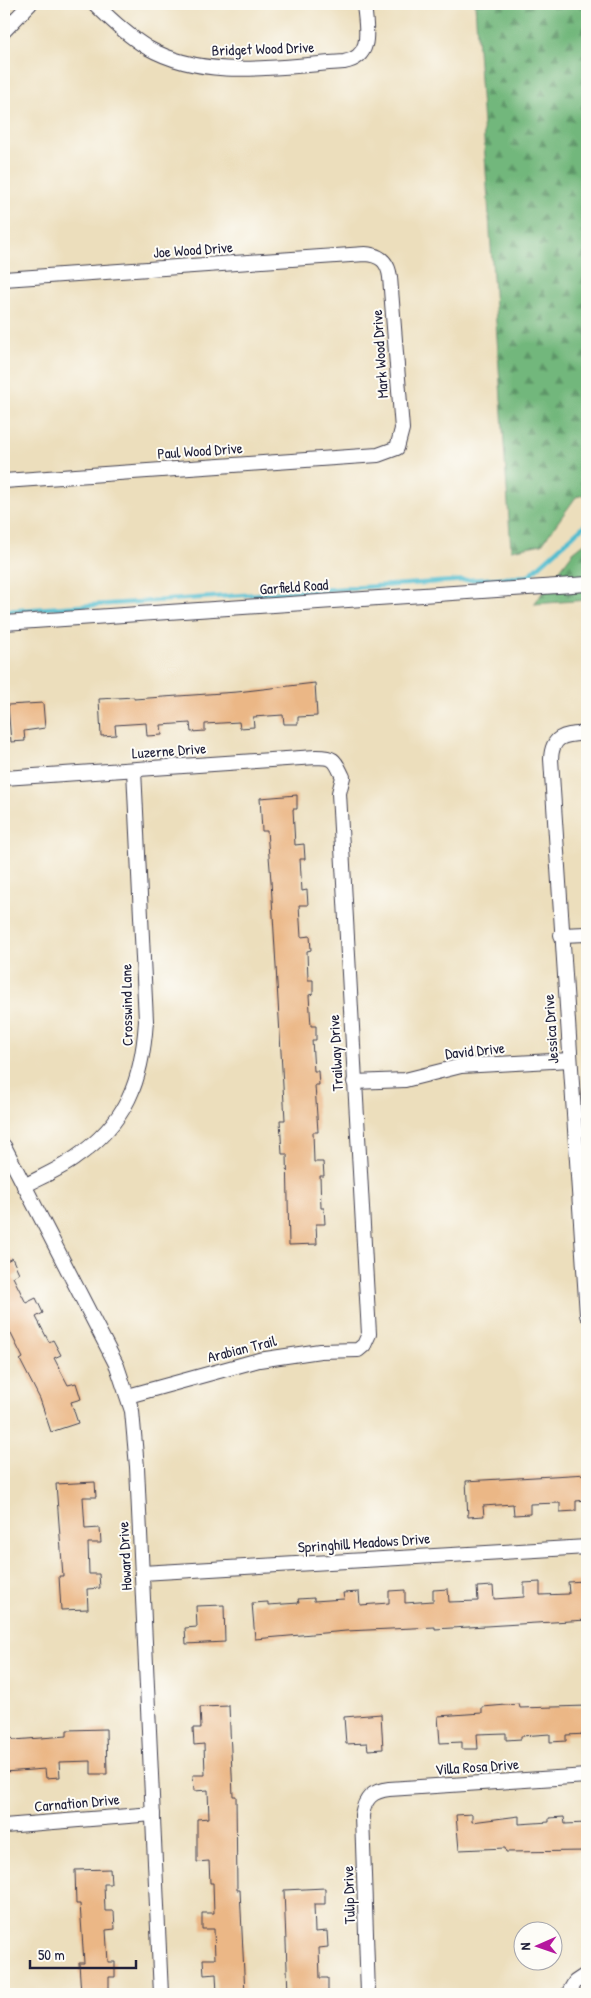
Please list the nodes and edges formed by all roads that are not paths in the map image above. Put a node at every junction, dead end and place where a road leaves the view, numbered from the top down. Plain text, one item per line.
1 (30, 4) edge
2 (95, 4) edge
3 (364, 4) edge
4 (4, 31) edge
5 (383, 259) joint
6 (4, 279) edge
7 (397, 448) joint
8 (4, 481) edge
9 (587, 584) edge
10 (4, 623) edge
11 (587, 733) edge
12 (336, 761) joint
13 (134, 770) junction
14 (4, 778) edge
15 (587, 934) edge
16 (561, 935) junction
17 (570, 1060) junction
18 (354, 1082) junction
19 (4, 1146) edge
20 (24, 1186) junction
21 (587, 1314) edge
22 (364, 1345) joint
23 (128, 1396) junction
24 (587, 1547) edge
25 (142, 1573) junction
26 (587, 1776) edge
27 (370, 1796) joint
28 (153, 1814) junction
29 (4, 1826) edge
30 (587, 1974) edge
31 (161, 1994) edge
32 (368, 1994) edge
33 (568, 1994) edge

1 - 4 street
2 - 3 street, Bridget Wood Drive
5 - 6 street, Joe Wood Drive
5 - 7 street, Mark Wood Drive
7 - 8 street, Paul Wood Drive
9 - 10 street, Garfield Road
11 - 16 street, Jessica Drive
12 - 13 street, Luzerne Drive
12 - 18 street, Trailway Drive
13 - 14 street, Luzerne Drive
13 - 20 street, Crosswind Lane
15 - 16 street
16 - 17 street, Jessica Drive
17 - 18 street, David Drive
17 - 21 street, Jessica Drive
18 - 22 street, Trailway Drive
19 - 20 street, Howard Drive
20 - 23 street, Howard Drive
22 - 23 street, Arabian Trail
23 - 25 street, Howard Drive
24 - 25 street, Springhill Meadows Drive
25 - 28 street, Howard Drive
26 - 27 street, Villa Rosa Drive
27 - 32 street, Tulip Drive
28 - 29 street, Carnation Drive
28 - 31 street, Howard Drive
30 - 33 street

